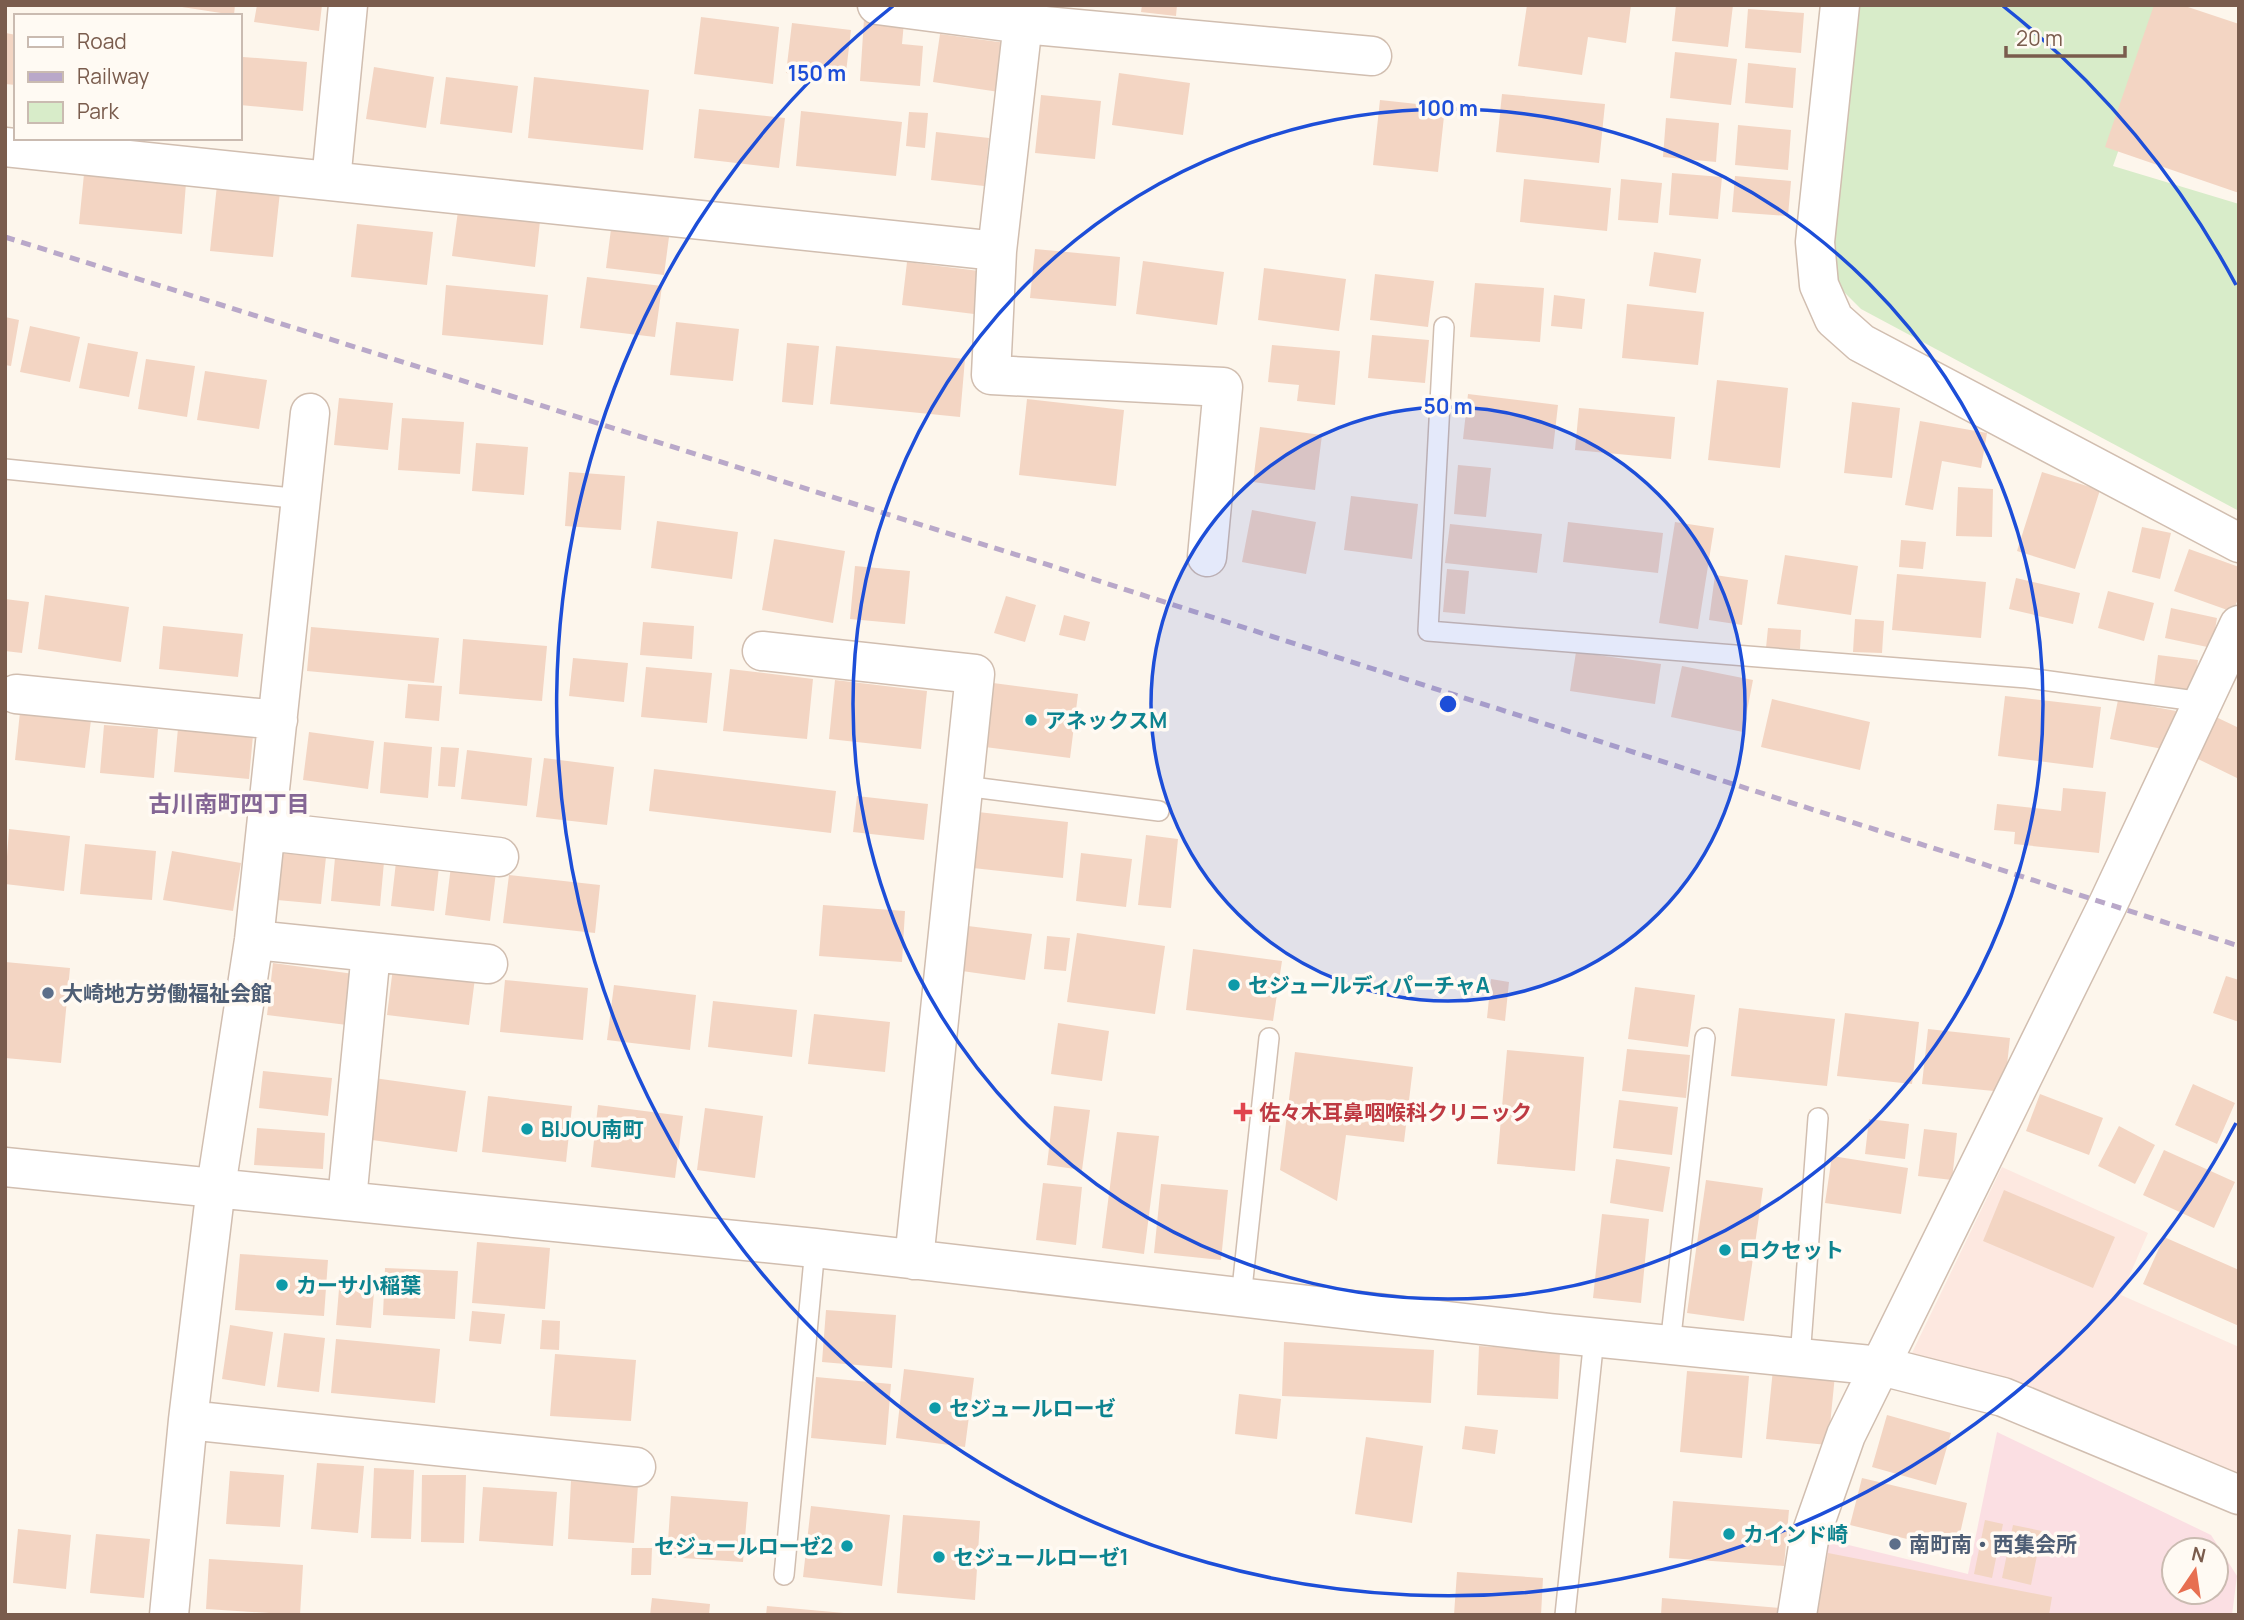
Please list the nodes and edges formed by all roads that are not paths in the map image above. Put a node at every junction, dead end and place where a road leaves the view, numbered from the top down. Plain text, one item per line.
1 (348, 5) edge
2 (877, 5) edge
3 (1840, 5) edge
4 (1024, 14) edge
5 (1372, 56) dead end
6 (5, 147) edge
7 (331, 181) junction
8 (997, 251) junction
9 (1444, 327) dead end
10 (310, 413) dead end
11 (5, 470) edge
12 (302, 499) junction
13 (2239, 543) edge
14 (1207, 557) dead end
15 (2239, 625) edge
16 (762, 651) dead end
17 (16, 694) dead end
18 (2203, 702) junction
19 (278, 720) junction
20 (964, 786) junction
21 (1159, 811) dead end
22 (266, 831) junction
23 (499, 857) dead end
24 (254, 940) junction
25 (371, 952) junction
26 (488, 964) dead end
27 (1269, 1038) dead end
28 (1705, 1038) dead end
29 (1818, 1118) dead end
30 (5, 1167) edge
31 (216, 1187) junction
32 (347, 1200) junction
33 (815, 1248) junction
34 (914, 1260) junction
35 (1241, 1298) junction
36 (1594, 1338) junction
37 (1670, 1345) junction
38 (1800, 1358) junction
39 (1881, 1366) junction
40 (188, 1420) junction
41 (636, 1467) dead end
42 (2239, 1495) edge
43 (785, 1575) dead end
44 (169, 1615) edge
45 (1565, 1615) edge
46 (1797, 1615) edge

1 - 7 street
2 - 4 street
3 - 13 street
4 - 5 street
4 - 8 street
6 - 7 street
7 - 8 street
8 - 14 street
9 - 18 lane
10 - 12 street
11 - 12 lane
12 - 19 street
15 - 18 street
16 - 20 street
17 - 19 street
18 - 39 street
19 - 22 street
20 - 21 lane
20 - 34 street
22 - 23 street
22 - 24 street
24 - 25 street
24 - 31 street
25 - 26 street
25 - 32 street
27 - 35 lane
28 - 37 lane
29 - 38 lane
30 - 31 street
31 - 32 street
31 - 40 street
32 - 33 street
33 - 34 street
33 - 43 lane
34 - 35 street
35 - 36 street
36 - 37 street
36 - 45 lane
37 - 38 street
38 - 39 street
39 - 42 street
39 - 46 street
40 - 41 street
40 - 44 street

